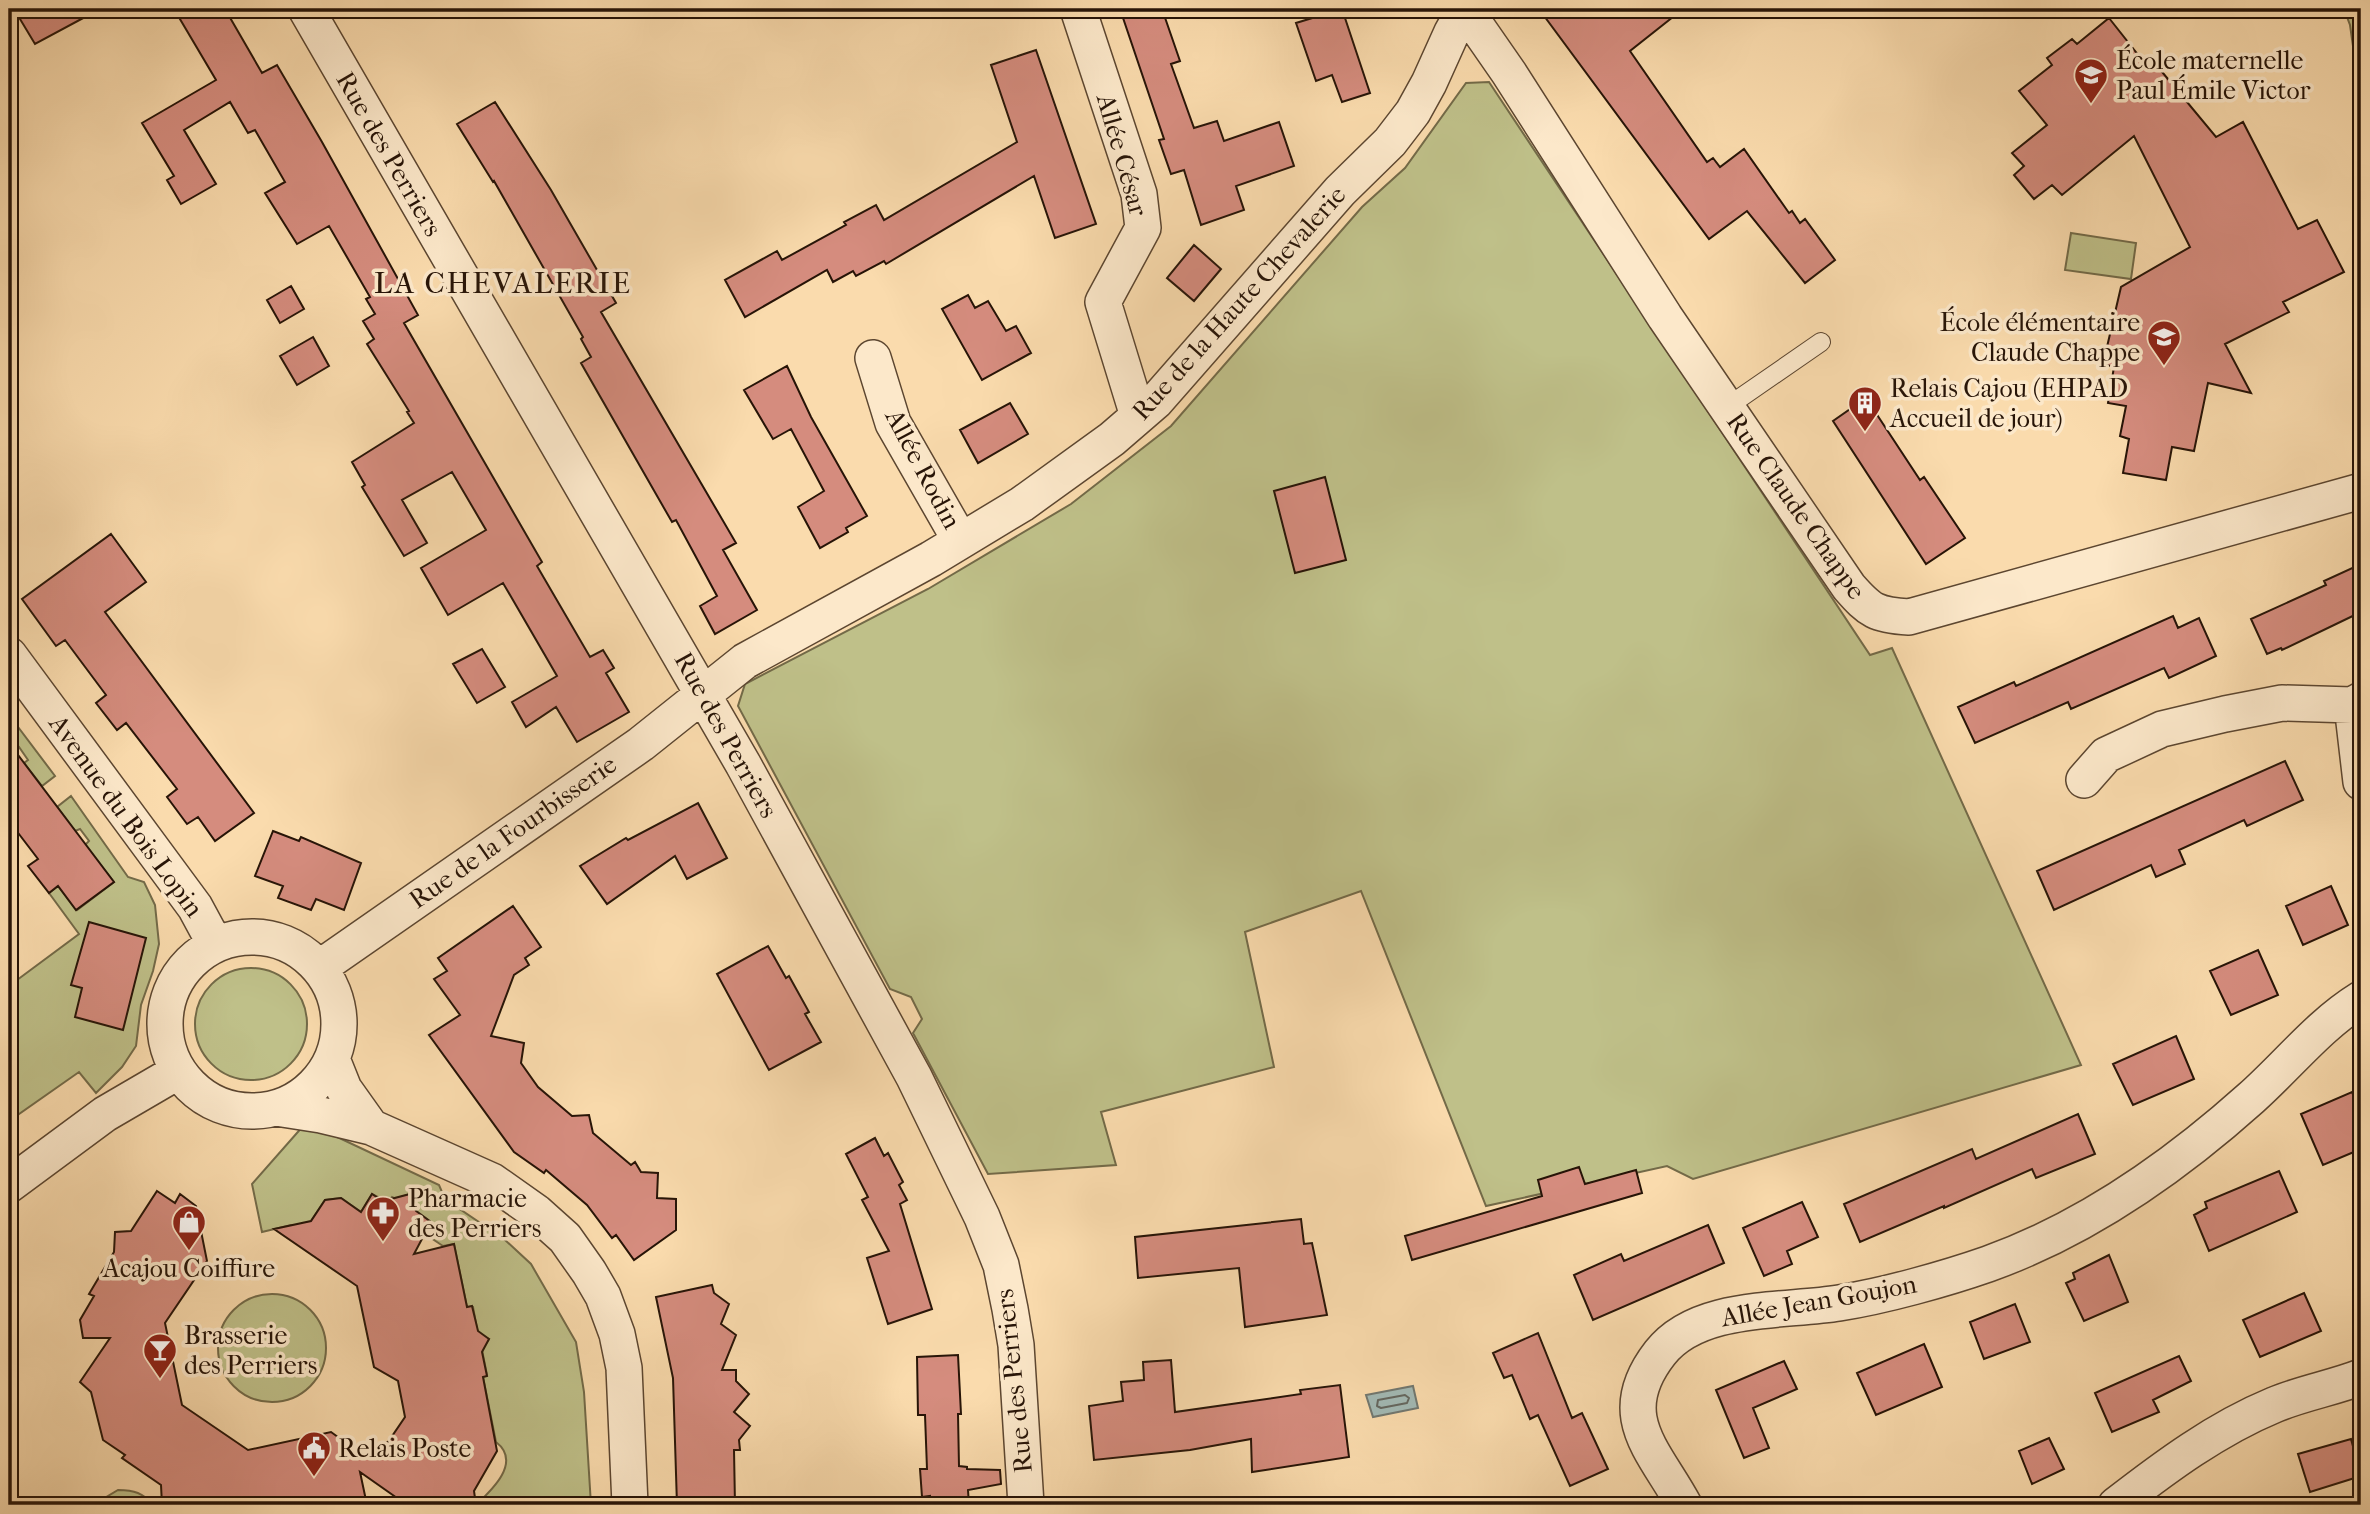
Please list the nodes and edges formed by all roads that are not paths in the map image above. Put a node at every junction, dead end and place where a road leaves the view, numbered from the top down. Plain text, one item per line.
1 (306, 9) edge
2 (1078, 9) edge
3 (1466, 10) edge
4 (1821, 342) dead end
5 (873, 358) dead end
6 (1727, 407) junction
7 (1138, 416) junction
8 (2361, 491) edge
9 (960, 540) junction
10 (9, 655) edge
11 (704, 694) junction
12 (2357, 703) edge
13 (2084, 780) dead end
14 (2361, 782) edge
15 (215, 944) junction
16 (320, 968) junction
17 (2361, 999) edge
18 (332, 1059) junction
19 (177, 1072) junction
20 (276, 1108) junction
21 (370, 1127) junction
22 (9, 1185) edge
23 (2361, 1377) edge
24 (630, 1505) edge
25 (1026, 1505) edge
26 (1684, 1505) edge
27 (2116, 1505) edge

1 - 11 street, Rue des Perriers
2 - 7 street, Allée César
3 - 6 street, Rue Claude Chappe
3 - 7 street, Rue de la Haute Chevalerie
4 - 6 lane
5 - 9 street, Allée Rodin
6 - 8 street, Rue Claude Chappe
7 - 9 street, Rue de la Haute Chevalerie
9 - 11 street, Rue de la Haute Chevalerie
10 - 15 street, Avenue du Bois Lopin
11 - 16 street, Rue de la Fourbisserie
11 - 25 street, Rue des Perriers
12 - 13 street
12 - 14 street
15 - 16 street
15 - 19 street
16 - 18 street
17 - 26 street, Allée Jean Goujon
18 - 20 street
18 - 21 street
19 - 20 street
19 - 22 street
20 - 21 street
21 - 24 street
23 - 27 street

